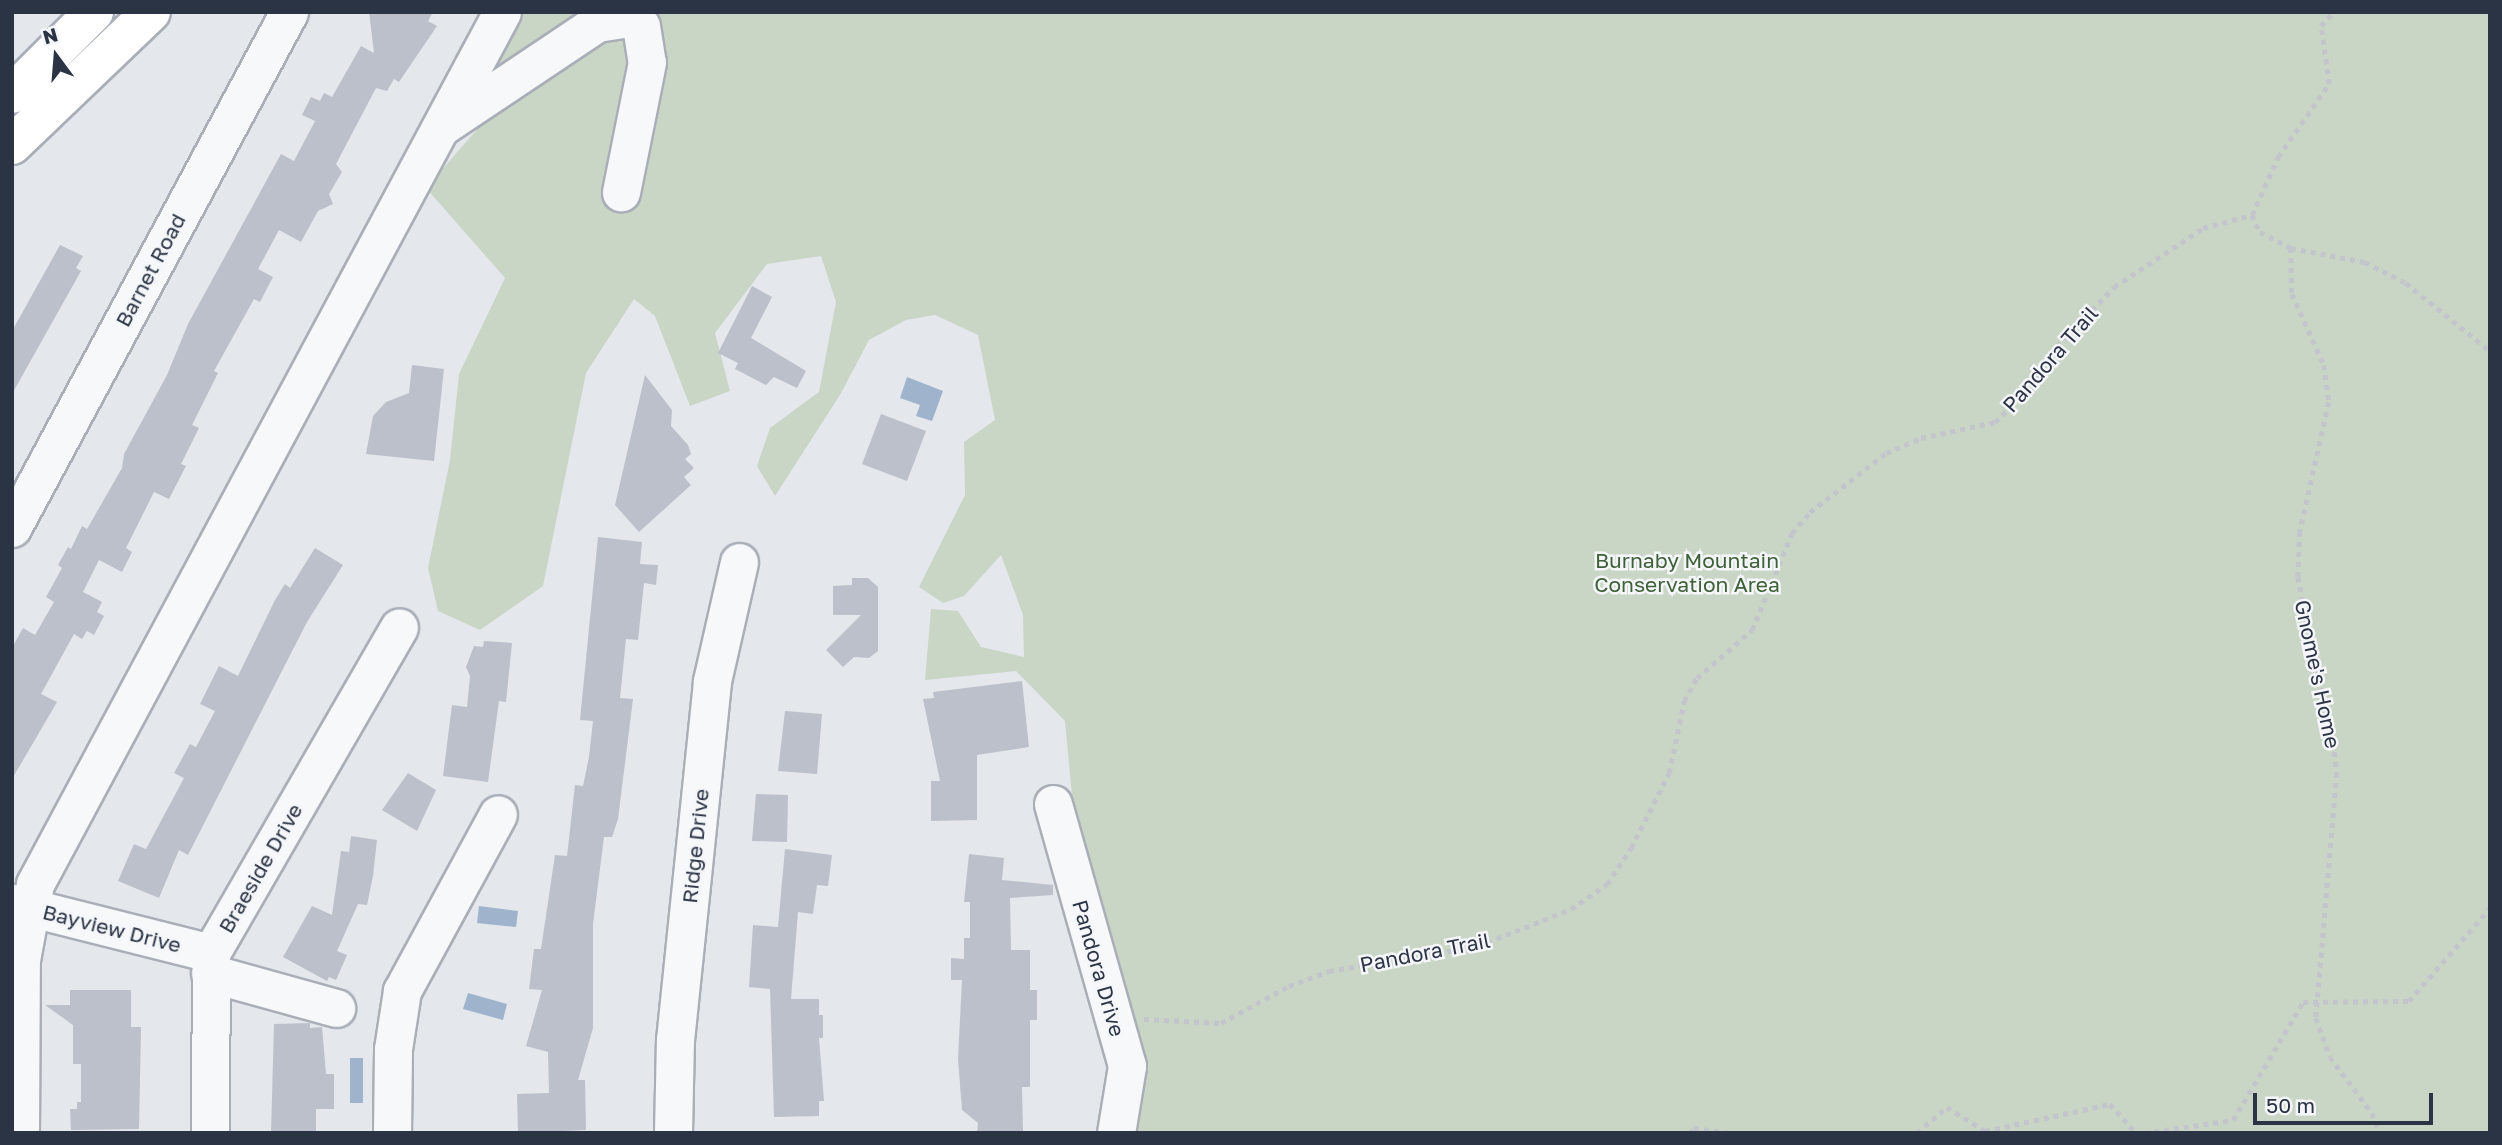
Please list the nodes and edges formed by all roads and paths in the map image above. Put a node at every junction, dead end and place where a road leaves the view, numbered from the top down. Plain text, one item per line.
1 (94, 12) edge
2 (151, 12) edge
3 (289, 12) edge
4 (502, 12) edge
5 (2333, 12) edge
6 (12, 94) edge
7 (442, 126) junction
8 (12, 145) edge
9 (621, 192) dead end
10 (2252, 215) junction
11 (2291, 248) junction
12 (2490, 351) edge
13 (12, 528) edge
14 (739, 562) dead end
15 (399, 628) dead end
16 (1053, 804) dead end
17 (498, 814) dead end
18 (20, 905) edge
19 (2490, 908) edge
20 (210, 963) junction
21 (2317, 1002) junction
22 (336, 1007) dead end
23 (1112, 1017) junction
24 (20, 1133) edge
25 (210, 1133) edge
26 (392, 1133) edge
27 (673, 1133) edge
28 (1116, 1133) edge
29 (1690, 1133) edge
30 (1728, 1133) edge
31 (1917, 1133) edge
32 (2136, 1133) edge
33 (2144, 1133) edge
34 (2380, 1133) edge

1 - 6 main road
2 - 8 main road
3 - 13 street, Barnet Road
4 - 7 street
5 - 10 path
7 - 9 street
7 - 18 street
10 - 11 path
10 - 23 path, Pandora Trail
11 - 12 path
11 - 21 path, Gnome's Home
14 - 27 street, Ridge Drive
15 - 20 street, Braeside Drive
16 - 23 street, Pandora Drive
17 - 26 street
18 - 20 street, Bayview Drive
18 - 24 street
19 - 21 path
20 - 22 street, Bayview Drive
20 - 25 street
21 - 33 path
21 - 34 path, Gnome's Home
23 - 28 street, Pandora Drive
29 - 30 path
31 - 32 path

